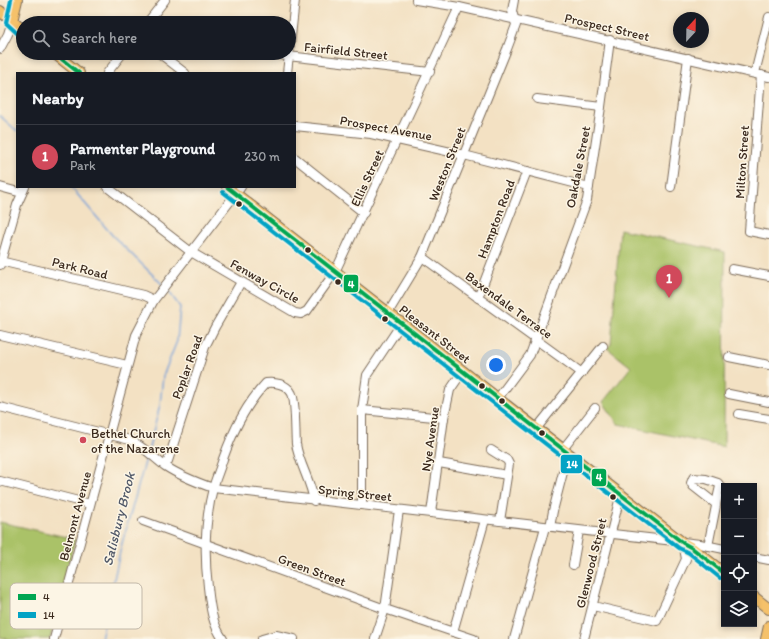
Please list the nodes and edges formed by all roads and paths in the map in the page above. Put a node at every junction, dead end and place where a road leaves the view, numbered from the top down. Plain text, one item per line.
1 (17, 0) edge
2 (165, 0) edge
3 (295, 0) edge
4 (422, 0) edge
5 (514, 0) edge
6 (459, 7) junction
7 (0, 11) edge
8 (152, 16) edge
9 (293, 16) edge
10 (769, 17) edge
11 (513, 19) junction
12 (12, 20) junction
13 (16, 24) edge
14 (610, 40) junction
15 (0, 49) edge
16 (296, 58) edge
17 (688, 58) junction
18 (63, 60) edge
19 (117, 60) edge
20 (171, 60) edge
21 (289, 60) edge
22 (78, 72) edge
23 (108, 72) edge
24 (184, 72) edge
25 (287, 72) edge
26 (430, 72) junction
27 (762, 75) edge
28 (537, 99) dead end
29 (601, 107) junction
30 (296, 126) edge
31 (398, 140) junction
32 (464, 155) junction
33 (296, 159) edge
34 (527, 171) junction
35 (0, 187) edge
36 (589, 187) junction
37 (671, 187) dead end
38 (108, 188) edge
39 (23, 190) edge
40 (238, 190) edge
41 (364, 213) junction
42 (769, 235) edge
43 (191, 252) junction
44 (422, 257) junction
45 (0, 262) edge
46 (732, 269) dead end
47 (335, 272) junction
48 (769, 276) edge
49 (241, 282) junction
50 (478, 298) junction
51 (154, 300) junction
52 (388, 313) junction
53 (401, 324) junction
54 (0, 334) edge
55 (535, 338) junction
56 (603, 346) dead end
57 (729, 357) dead end
58 (127, 365) junction
59 (769, 366) edge
60 (462, 371) junction
61 (582, 372) junction
62 (729, 394) dead end
63 (498, 398) junction
64 (769, 402) edge
65 (0, 407) edge
66 (595, 408) dead end
67 (362, 410) junction
68 (739, 414) dead end
69 (444, 418) junction
70 (769, 419) edge
71 (536, 429) junction
72 (109, 434) junction
73 (491, 450) dead end
74 (565, 451) junction
75 (439, 463) junction
76 (165, 465) junction
77 (507, 475) junction
78 (0, 481) edge
79 (213, 488) junction
80 (621, 493) junction
81 (314, 501) junction
82 (90, 504) junction
83 (716, 504) dead end
84 (362, 505) junction
85 (399, 510) junction
86 (432, 513) junction
87 (485, 520) junction
88 (143, 521) dead end
89 (500, 521) junction
90 (547, 527) junction
91 (579, 531) junction
92 (611, 534) junction
93 (683, 543) junction
94 (205, 544) junction
95 (708, 546) junction
96 (721, 549) edge
97 (757, 558) edge
98 (769, 560) edge
99 (573, 565) dead end
100 (721, 571) edge
101 (69, 583) edge
102 (757, 599) edge
103 (593, 606) junction
104 (385, 609) junction
105 (769, 609) edge
106 (769, 626) edge
107 (57, 629) edge
108 (453, 632) junction
109 (54, 639) edge
110 (223, 639) edge
111 (262, 639) edge
112 (294, 639) edge
113 (375, 639) edge
114 (474, 639) edge
115 (514, 639) edge
116 (584, 639) edge
117 (766, 639) edge

1 - 12 main road
2 - 8 street
3 - 9 street
4 - 6 street, Prospect Street
5 - 11 street, Weston Street
6 - 11 street, Prospect Street
6 - 26 street, Ellis Street
7 - 12 main road
10 - 27 street
11 - 14 street, Prospect Street
11 - 32 street, Weston Street
12 - 13 main road
12 - 15 street
14 - 17 street, Prospect Street
14 - 29 street, Oakdale Street
16 - 26 street, Fairfield Street
17 - 27 street, Prospect Street
17 - 37 street
18 - 22 main road
19 - 23 street
20 - 24 street
21 - 25 street
26 - 31 street, Ellis Street
27 - 42 street, Milton Street
28 - 29 street
29 - 36 street, Oakdale Street
30 - 31 street, Prospect Avenue
31 - 32 street, Prospect Avenue
31 - 41 street, Ellis Street
32 - 34 street, Prospect Avenue
32 - 44 street, Weston Street
33 - 41 street
34 - 36 street, Prospect Avenue
34 - 50 street, Hampton Road
35 - 39 street
36 - 55 street, Oakdale Street
38 - 43 street, Fenway Circle
39 - 45 street
40 - 43 street, Belmont Avenue
40 - 47 main road, Pleasant Street
41 - 47 street, Ellis Street
43 - 49 street, Fenway Circle
43 - 51 street, Belmont Avenue
44 - 50 street, Baxendale Terrace
44 - 52 street, Weston Street
45 - 51 street, Park Road
46 - 48 street
47 - 49 street, Fenway Circle
47 - 52 main road, Pleasant Street
49 - 76 street, Poplar Road
50 - 55 street, Baxendale Terrace
51 - 58 street, Belmont Avenue
52 - 53 main road, Pleasant Street
53 - 60 main road, Pleasant Street
53 - 67 street
54 - 58 street
55 - 61 street, Baxendale Terrace
55 - 63 street, Oakdale Street
56 - 61 street
57 - 59 street
58 - 72 street, Belmont Avenue
60 - 63 main road, Pleasant Street
60 - 69 street, Nye Avenue
61 - 71 street
62 - 64 street
63 - 71 main road, Pleasant Street
65 - 72 street, Spring Street
66 - 74 street
67 - 69 street
67 - 84 street
68 - 70 street
69 - 75 street, Nye Avenue
71 - 74 main road, Pleasant Street
72 - 76 street, Spring Street
72 - 82 street, Belmont Avenue
73 - 77 street
74 - 80 main road, Pleasant Street
74 - 90 street
75 - 77 street
75 - 86 street, Nye Avenue
76 - 79 street, Spring Street
77 - 89 street
78 - 82 street
79 - 81 street, Spring Street
79 - 81 street
79 - 94 street
80 - 92 street, Glenwood Street
80 - 93 main road, Pleasant Street
81 - 84 street, Spring Street
82 - 101 street, Belmont Avenue
83 - 95 street
84 - 85 street, Spring Street
85 - 86 street, Spring Street
85 - 104 street
86 - 87 street, Spring Street
87 - 89 street, Spring Street
87 - 108 street
88 - 94 street, Green Street
89 - 90 street, Spring Street
90 - 91 street, Spring Street
90 - 115 street
91 - 92 street, Spring Street
91 - 99 street
92 - 93 street, Spring Street
92 - 103 street, Glenwood Street
93 - 95 street, Spring Street
93 - 100 main road, Pleasant Street
93 - 103 street
94 - 104 street, Green Street
94 - 110 street
95 - 96 street, Spring Street
97 - 98 street
102 - 105 main road
103 - 116 street, Glenwood Street
104 - 108 street, Green Street
104 - 113 street
106 - 117 main road
107 - 109 street, Belmont Avenue
108 - 114 street, Green Street
111 - 112 street

